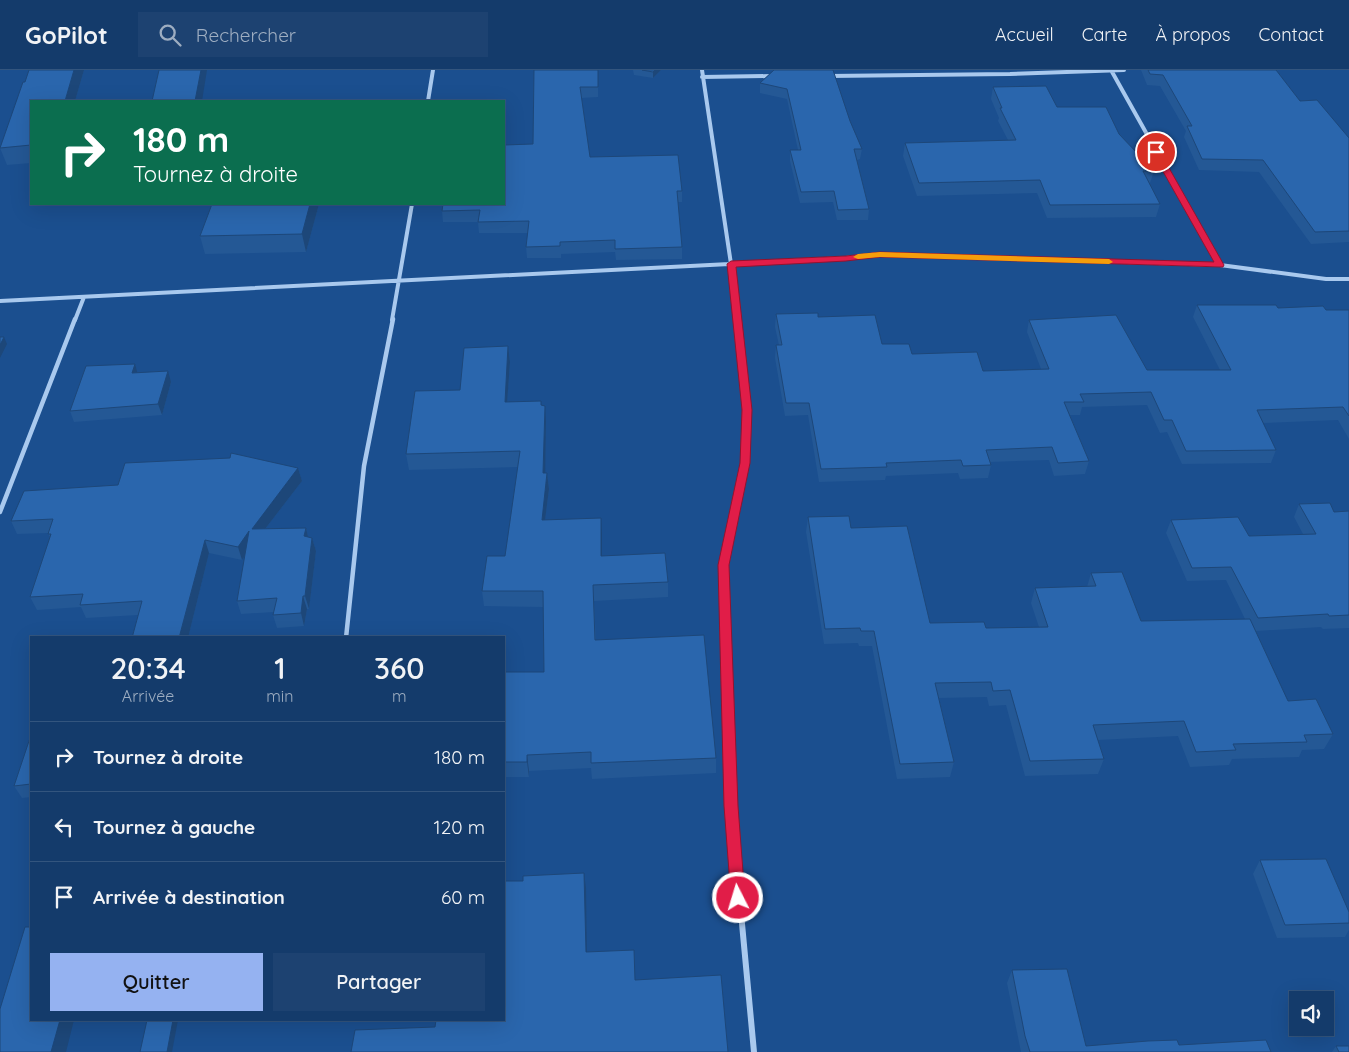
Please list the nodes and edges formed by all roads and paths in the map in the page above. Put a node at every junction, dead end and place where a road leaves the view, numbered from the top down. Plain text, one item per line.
1 (433, 70) edge
2 (702, 70) edge
3 (1111, 70) edge
4 (1124, 70) edge
5 (782, 76) edge
6 (821, 76) edge
7 (702, 77) junction
8 (428, 100) edge
9 (412, 205) edge
10 (731, 264) junction
11 (1220, 265) junction
12 (1349, 279) edge
13 (400, 282) junction
14 (84, 297) junction
15 (0, 301) edge
16 (0, 512) edge
17 (346, 636) edge
18 (754, 1052) edge

1 - 8 street
2 - 7 street
3 - 4 street
3 - 6 street
3 - 11 street
5 - 7 street
7 - 10 street
9 - 13 street
10 - 11 street
10 - 13 street
10 - 18 street
11 - 12 street
13 - 14 street
13 - 17 street
14 - 15 street
14 - 16 street

